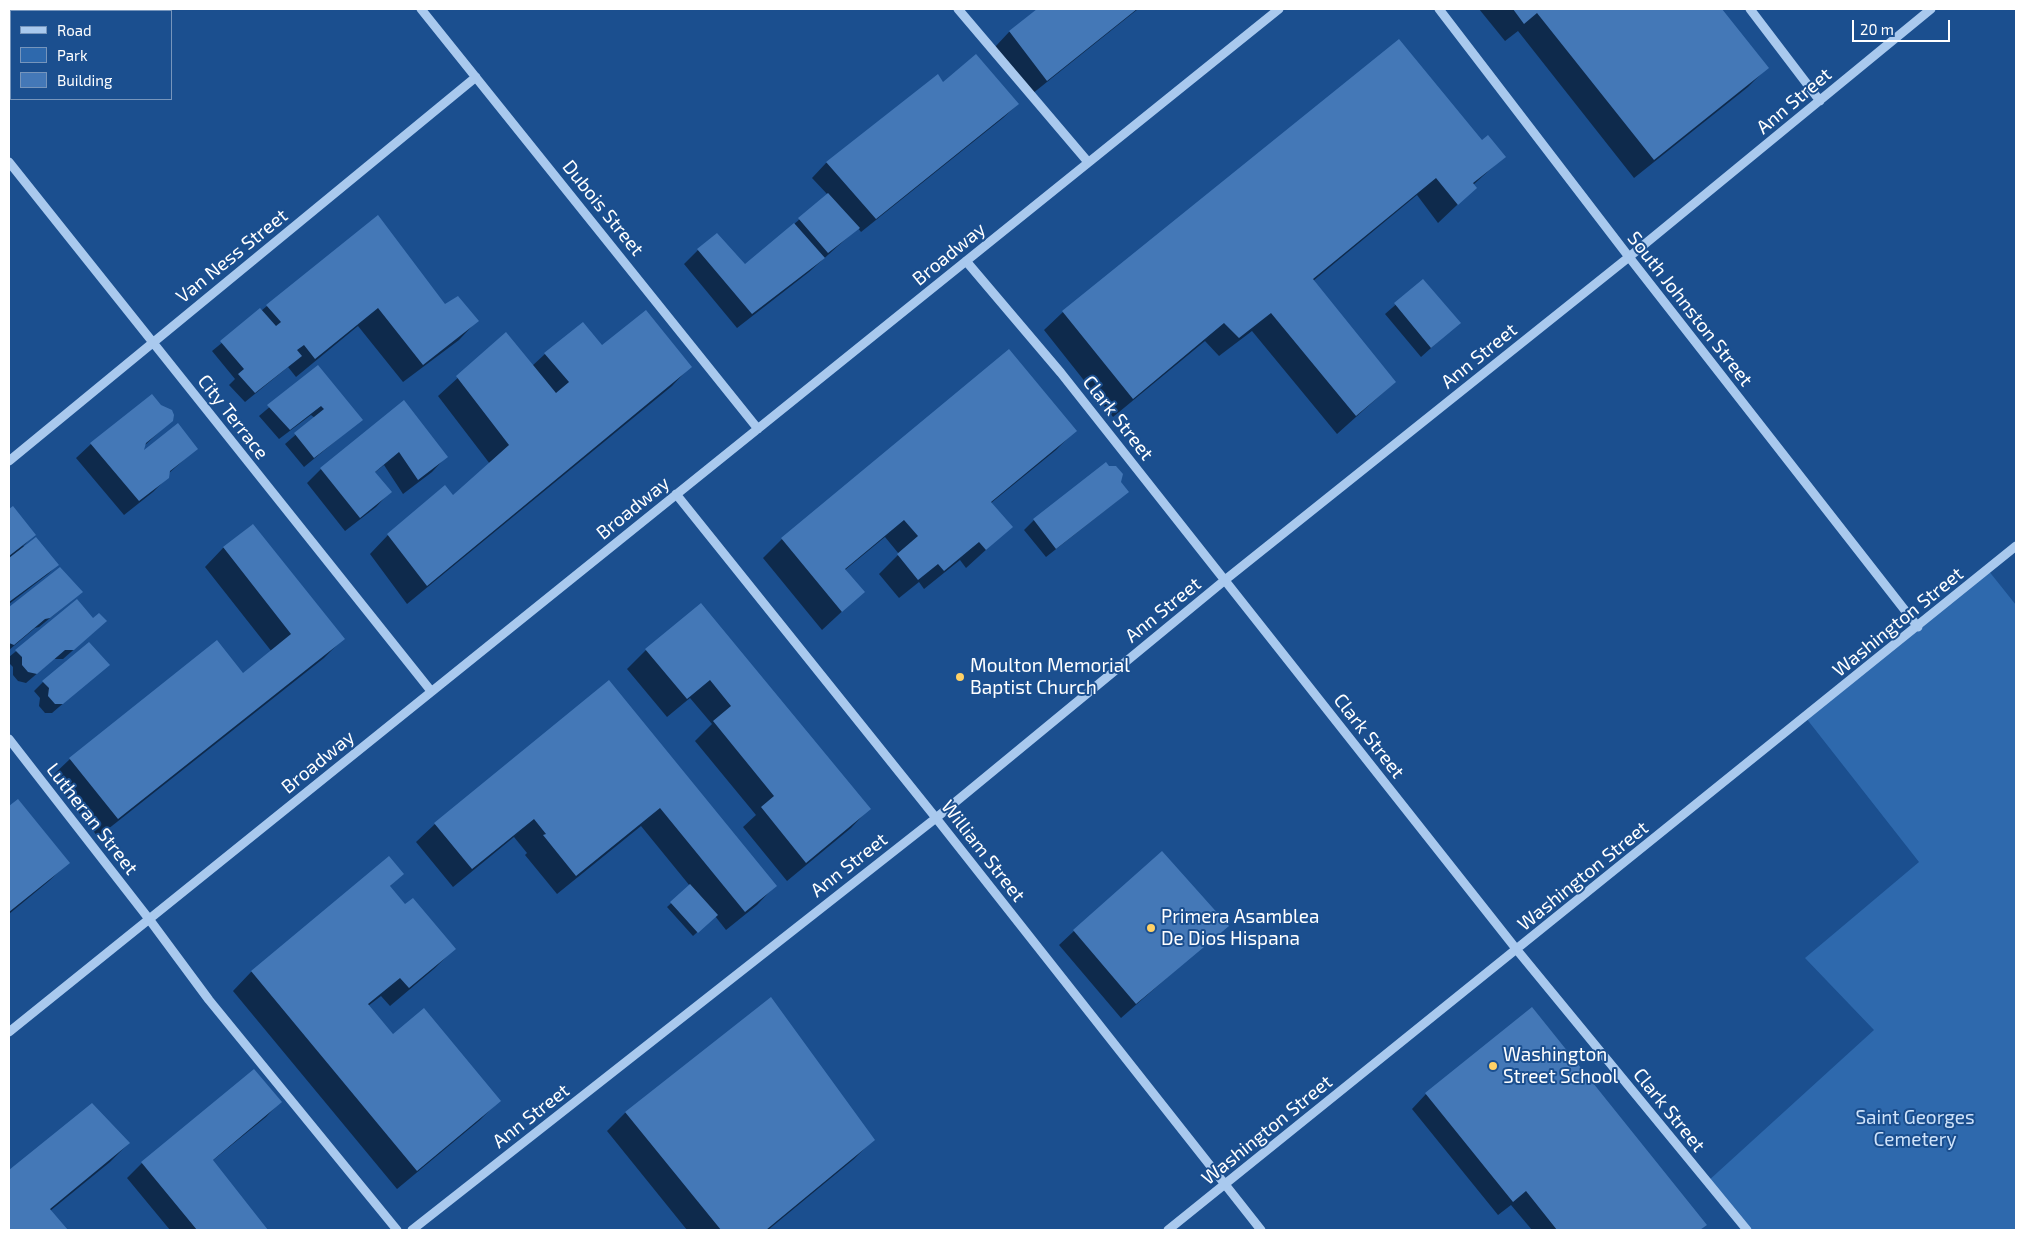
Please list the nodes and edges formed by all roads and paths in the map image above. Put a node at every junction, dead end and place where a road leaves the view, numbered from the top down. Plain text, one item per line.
1 (421, 9) edge
2 (958, 9) edge
3 (1279, 9) edge
4 (1439, 9) edge
5 (1750, 9) edge
6 (1931, 9) edge
7 (476, 77) junction
8 (1820, 101) junction
9 (9, 162) edge
10 (1088, 162) junction
11 (1629, 257) junction
12 (966, 260) junction
13 (153, 342) junction
14 (758, 428) junction
15 (9, 461) edge
16 (676, 494) junction
17 (2016, 546) edge
18 (1226, 580) junction
19 (1918, 627) junction
20 (432, 691) junction
21 (9, 739) edge
22 (936, 818) junction
23 (149, 919) junction
24 (1517, 950) junction
25 (9, 1032) edge
26 (1225, 1185) junction
27 (397, 1230) edge
28 (412, 1230) edge
29 (1168, 1230) edge
30 (1261, 1230) edge
31 (1747, 1230) edge

1 - 7 street, Dubois Street
2 - 10 street
3 - 10 street, Broadway
4 - 11 street, South Johnston Street
5 - 8 street
6 - 8 street, Ann Street
7 - 13 street, Van Ness Street
7 - 14 street, Dubois Street
8 - 11 street, Ann Street
9 - 13 street, City Terrace
10 - 12 street, Broadway
11 - 18 street, Ann Street
11 - 19 street, South Johnston Street
12 - 14 street, Broadway
12 - 18 street, Clark Street
13 - 15 street, Van Ness Street
13 - 20 street, City Terrace
14 - 16 street, Broadway
16 - 20 street, Broadway
16 - 22 street, William Street
17 - 19 street, Washington Street
18 - 22 street, Ann Street
18 - 24 street, Clark Street
19 - 24 street, Washington Street
20 - 23 street, Broadway
21 - 23 street, Lutheran Street
22 - 26 street, William Street
22 - 28 street, Ann Street
23 - 25 street, Broadway
23 - 27 street, Lutheran Street
24 - 26 street, Washington Street
24 - 31 street, Clark Street
26 - 29 street, Washington Street
26 - 30 street, William Street

